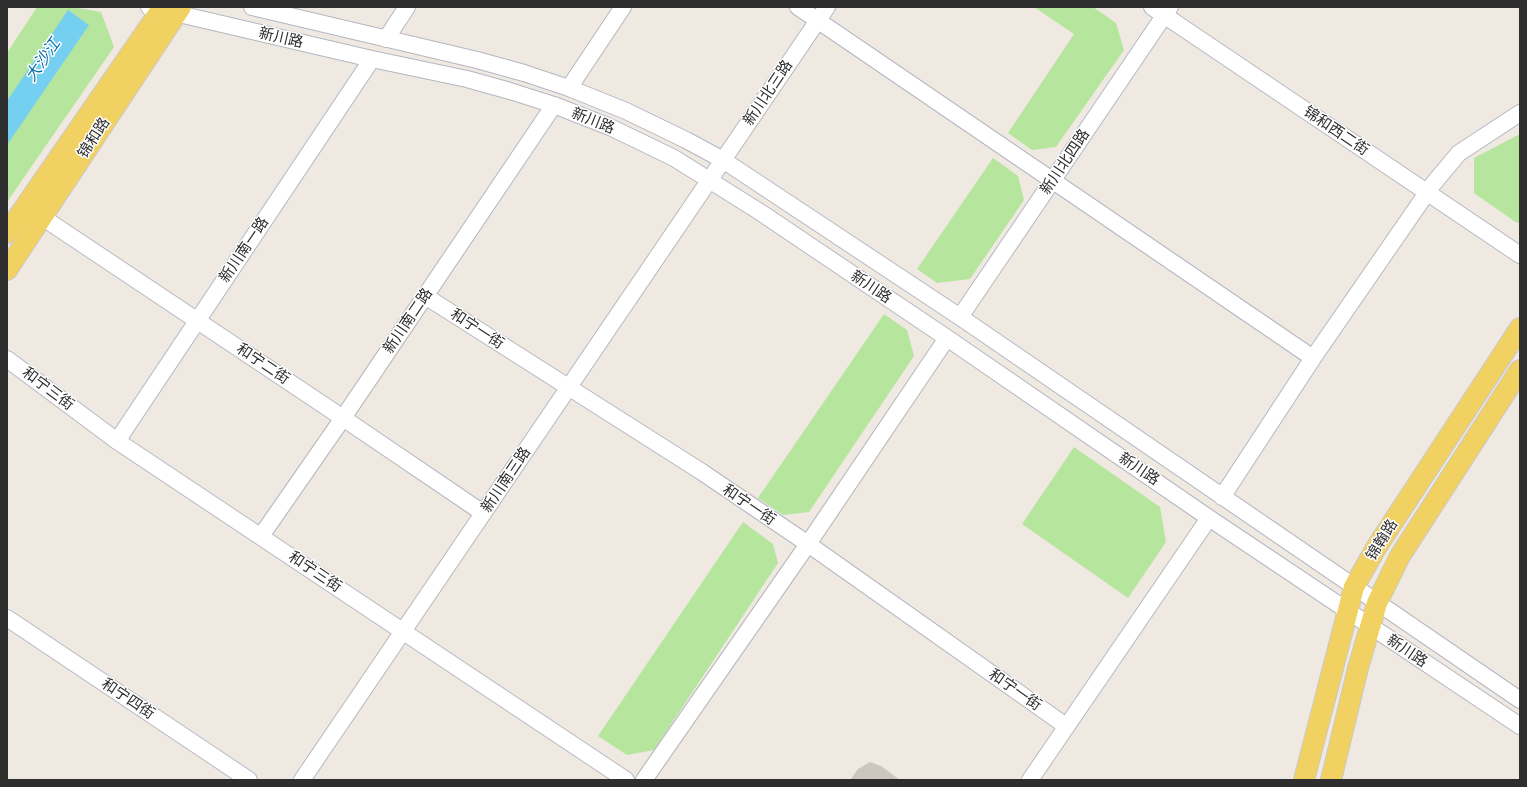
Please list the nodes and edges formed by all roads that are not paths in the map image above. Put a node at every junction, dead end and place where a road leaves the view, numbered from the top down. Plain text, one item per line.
1 (252, 7) edge
2 (406, 7) edge
3 (624, 7) edge
4 (798, 7) edge
5 (827, 7) edge
6 (166, 9) edge
7 (1162, 10) edge
8 (818, 21) junction
9 (386, 38) junction
10 (372, 59) junction
11 (569, 88) junction
12 (554, 105) junction
13 (1520, 113) edge
14 (723, 160) junction
15 (710, 180) junction
16 (1053, 180) junction
17 (1427, 193) junction
18 (42, 217) junction
19 (7, 233) edge
20 (1520, 255) edge
21 (7, 270) edge
22 (425, 296) junction
23 (960, 317) junction
24 (197, 319) junction
25 (1520, 328) edge
26 (947, 338) junction
27 (1313, 358) junction
28 (7, 359) edge
29 (1520, 370) edge
30 (569, 387) junction
31 (343, 418) junction
32 (117, 441) junction
33 (1222, 497) junction
34 (483, 514) junction
35 (1209, 518) junction
36 (261, 536) junction
37 (808, 544) junction
38 (1354, 586) junction
39 (1377, 603) junction
40 (1348, 611) junction
41 (7, 618) edge
42 (1370, 627) junction
43 (403, 631) junction
44 (1520, 700) edge
45 (1066, 726) junction
46 (1520, 726) edge
47 (249, 780) edge
48 (302, 780) edge
49 (626, 780) edge
50 (644, 780) edge
51 (1030, 780) edge
52 (1304, 780) edge
53 (1331, 780) edge

1 - 9 street, 新川路
2 - 9 street
3 - 11 street
4 - 8 street
5 - 8 street, 新川北三路
6 - 10 street, 新川路
6 - 18 main road, 锦和路
6 - 19 main road, 锦和路
7 - 16 street, 新川北四路
7 - 17 street, 锦和西二街
8 - 14 street, 新川北三路
8 - 16 street
9 - 11 street, 新川路
10 - 12 street, 新川路
10 - 24 street, 新川南一路
11 - 14 street, 新川路
12 - 15 street, 新川路
12 - 22 street, 新川南二路
13 - 17 street
14 - 15 street, 新川北三路
14 - 23 street, 新川路
15 - 26 street, 新川路
15 - 30 street, 新川南三路
16 - 23 street, 新川北四路
16 - 27 street
17 - 20 street, 锦和西二街
17 - 27 street
18 - 21 main road, 锦和路
18 - 24 street, 和宁二街
22 - 30 street, 和宁一街
22 - 31 street, 新川南二路
23 - 33 street, 新川路
24 - 31 street, 和宁二街
24 - 32 street, 新川南一路
25 - 38 main road, 锦翰路
26 - 35 street, 新川路
26 - 37 street
27 - 33 street
28 - 32 street, 和宁三街
29 - 39 main road, 锦翰路
30 - 34 street, 新川南三路
30 - 37 street, 和宁一街
31 - 34 street, 和宁二街
31 - 36 street, 新川南二路
32 - 36 street, 和宁三街
33 - 38 street, 新川路
34 - 43 street, 新川南三路
35 - 40 street, 新川路
35 - 45 street
36 - 43 street, 和宁三街
37 - 45 street, 和宁一街
37 - 50 street
38 - 39 street, 新川路
38 - 40 main road, 锦翰路
39 - 42 main road, 锦翰路
39 - 44 street, 新川路
40 - 42 street, 新川路
40 - 52 main road, 锦翰路
41 - 47 street, 和宁四街
42 - 46 street, 新川路
42 - 53 main road, 锦翰路
43 - 48 street, 新川南三路
43 - 49 street, 和宁三街
45 - 51 street

